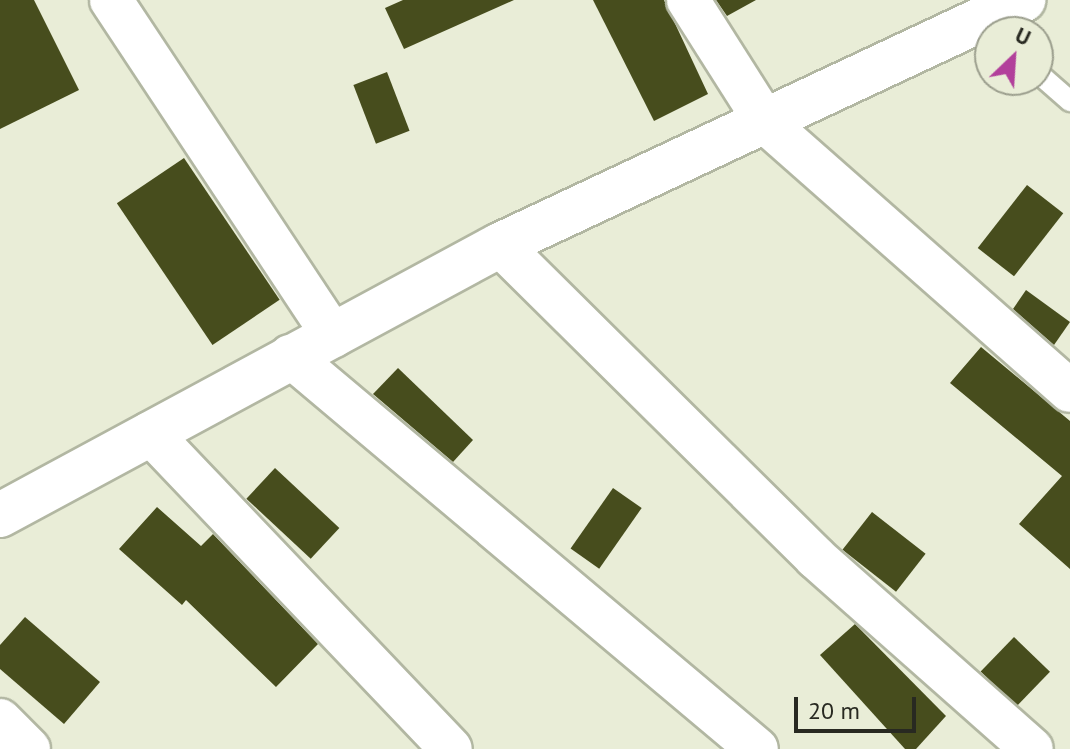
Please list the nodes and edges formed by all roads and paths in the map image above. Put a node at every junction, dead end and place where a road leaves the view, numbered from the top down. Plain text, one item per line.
1 (111, 0) edge
2 (688, 0) edge
3 (1023, 0) edge
4 (1000, 16) edge
5 (974, 32) edge
6 (1054, 87) edge
7 (1070, 101) edge
8 (766, 123) junction
9 (500, 245) junction
10 (333, 336) junction
11 (290, 356) junction
12 (1070, 391) edge
13 (150, 433) junction
14 (0, 515) edge
15 (0, 720) edge
16 (29, 749) edge
17 (451, 749) edge
18 (757, 749) edge
19 (1032, 749) edge

1 - 10 street
2 - 8 street
3 - 4 main road
5 - 8 main road
6 - 7 lane
8 - 9 main road
8 - 12 street
9 - 10 main road
9 - 19 street
10 - 11 main road
11 - 13 main road
11 - 18 street
13 - 14 main road
13 - 17 street
15 - 16 street

